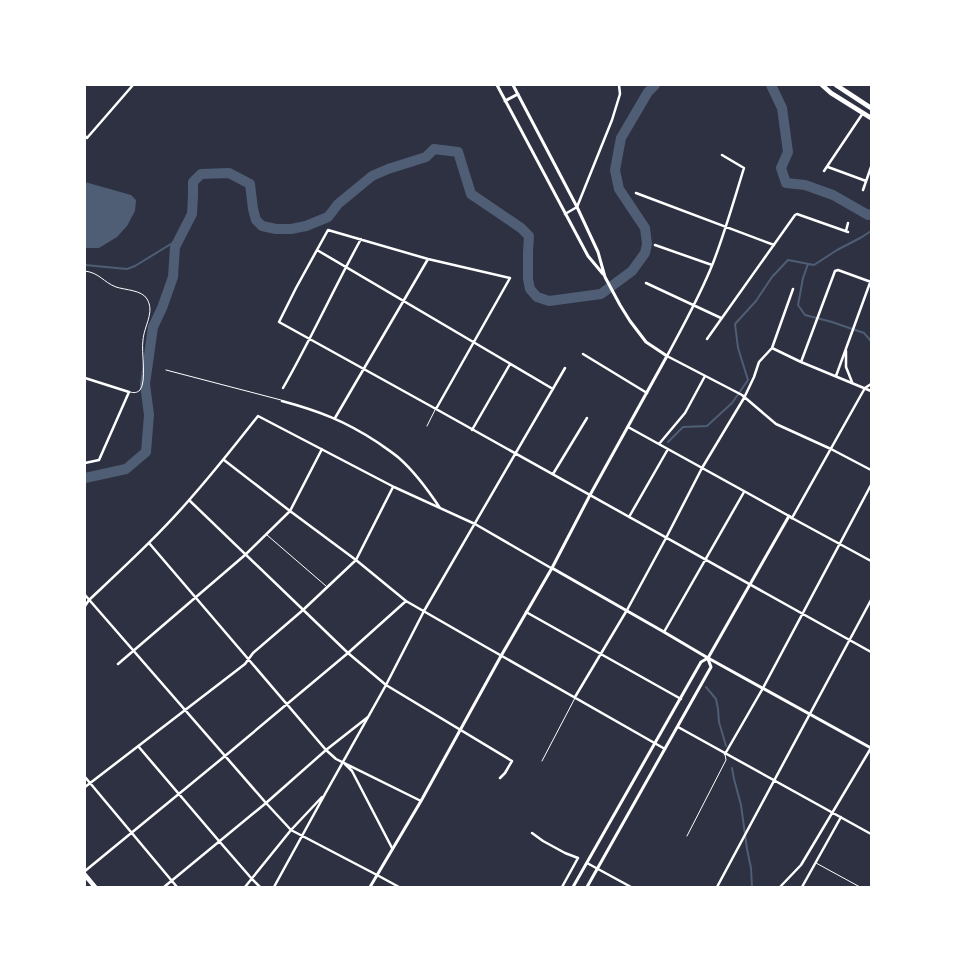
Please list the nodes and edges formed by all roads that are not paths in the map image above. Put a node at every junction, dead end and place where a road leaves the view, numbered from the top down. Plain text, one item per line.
1 (131, 85) edge
2 (497, 85) edge
3 (513, 85) edge
4 (619, 85) edge
5 (822, 85) edge
6 (836, 85) edge
7 (518, 94) junction
8 (505, 101) junction
9 (871, 108) edge
10 (863, 113) junction
11 (871, 118) edge
12 (85, 136) edge
13 (722, 155) dead end
14 (828, 167) junction
15 (871, 167) edge
16 (824, 171) dead end
17 (866, 181) junction
18 (862, 190) dead end
19 (636, 193) dead end
20 (577, 207) junction
21 (565, 214) junction
22 (848, 223) dead end
23 (726, 226) junction
24 (361, 239) junction
25 (655, 245) dead end
26 (774, 245) junction
27 (317, 250) junction
28 (428, 259) junction
29 (712, 265) junction
30 (346, 267) junction
31 (85, 271) edge
32 (605, 277) junction
33 (871, 281) edge
34 (646, 283) dead end
35 (793, 289) dead end
36 (403, 301) junction
37 (694, 305) junction
38 (722, 318) junction
39 (310, 339) junction
40 (707, 339) dead end
41 (473, 342) junction
42 (772, 348) junction
43 (846, 350) junction
44 (583, 354) dead end
45 (667, 356) junction
46 (801, 362) junction
47 (510, 364) junction
48 (566, 368) dead end
49 (364, 369) junction
50 (166, 370) dead end
51 (705, 376) junction
52 (836, 376) junction
53 (85, 378) edge
54 (853, 383) junction
55 (871, 384) edge
56 (283, 388) dead end
57 (865, 388) junction
58 (553, 389) junction
59 (129, 392) junction
60 (871, 392) edge
61 (647, 393) junction
62 (743, 397) junction
63 (282, 400) joint
64 (436, 409) junction
65 (335, 418) junction
66 (587, 418) dead end
67 (427, 426) dead end
68 (628, 426) junction
69 (472, 430) junction
70 (659, 444) junction
71 (322, 449) junction
72 (668, 449) junction
73 (831, 449) junction
74 (516, 454) junction
75 (224, 460) junction
76 (85, 463) edge
77 (702, 468) junction
78 (871, 470) edge
79 (552, 474) junction
80 (871, 485) edge
81 (394, 487) junction
82 (744, 491) junction
83 (590, 495) junction
84 (189, 500) junction
85 (440, 509) junction
86 (290, 511) junction
87 (629, 517) junction
88 (790, 517) junction
89 (475, 524) junction
90 (266, 534) junction
91 (666, 538) junction
92 (148, 543) junction
93 (839, 544) junction
94 (246, 555) junction
95 (356, 560) junction
96 (705, 560) junction
97 (871, 561) edge
98 (552, 568) junction
99 (750, 584) junction
100 (327, 587) junction
101 (85, 595) edge
102 (195, 597) junction
103 (89, 600) junction
104 (871, 600) edge
105 (406, 601) junction
106 (85, 606) edge
107 (303, 610) junction
108 (627, 610) junction
109 (424, 611) junction
110 (526, 612) junction
111 (803, 614) junction
112 (664, 632) junction
113 (849, 640) junction
114 (132, 650) junction
115 (871, 652) edge
116 (348, 653) junction
117 (601, 655) junction
118 (501, 656) junction
119 (708, 658) junction
120 (249, 659) junction
121 (118, 664) dead end
122 (386, 685) junction
123 (763, 688) junction
124 (575, 697) junction
125 (680, 698) junction
126 (287, 704) junction
127 (185, 710) junction
128 (810, 714) junction
129 (369, 716) junction
130 (678, 727) junction
131 (460, 730) junction
132 (655, 743) junction
133 (138, 746) junction
134 (871, 748) edge
135 (666, 749) junction
136 (326, 750) junction
137 (725, 754) junction
138 (225, 756) junction
139 (542, 761) dead end
140 (343, 762) junction
141 (85, 777) edge
142 (500, 778) dead end
143 (774, 780) junction
144 (91, 783) junction
145 (85, 787) edge
146 (178, 794) junction
147 (324, 794) junction
148 (421, 800) junction
149 (266, 803) junction
150 (833, 813) junction
151 (841, 817) junction
152 (291, 830) junction
153 (132, 833) junction
154 (532, 833) dead end
155 (871, 834) edge
156 (302, 836) junction
157 (687, 836) dead end
158 (219, 841) junction
159 (392, 848) junction
160 (816, 862) junction
161 (587, 863) junction
162 (597, 869) junction
163 (85, 871) edge
164 (377, 874) junction
165 (85, 875) edge
166 (252, 879) junction
167 (171, 881) junction
168 (95, 887) edge
169 (164, 887) edge
170 (177, 887) edge
171 (245, 887) edge
172 (260, 887) edge
173 (274, 887) edge
174 (370, 887) edge
175 (399, 887) edge
176 (562, 887) edge
177 (573, 887) edge
178 (587, 887) edge
179 (631, 887) edge
180 (717, 887) edge
181 (780, 887) edge
182 (802, 887) edge
183 (860, 887) edge

1 - 12 street
2 - 8 street
3 - 7 street
4 - 20 street
5 - 10 main road
6 - 9 main road
7 - 8 street
7 - 20 street
8 - 21 street
10 - 11 main road
10 - 14 street
13 - 23 street
14 - 16 street
14 - 17 street
15 - 17 street
17 - 18 street
19 - 23 street
20 - 21 street
20 - 32 street
21 - 32 street
22 - 26 street
23 - 26 street
23 - 29 street
24 - 27 street
24 - 28 street
24 - 30 street
25 - 29 street
26 - 38 street
27 - 30 street
27 - 39 street
28 - 36 street
28 - 41 street
29 - 37 street
30 - 36 street
30 - 39 street
31 - 59 lane
32 - 45 street
33 - 43 street
33 - 46 street
34 - 37 street
35 - 42 street
36 - 41 street
36 - 49 street
37 - 38 street
37 - 45 street
38 - 40 street
39 - 49 street
39 - 56 street
41 - 47 street
41 - 64 street
42 - 46 street
42 - 62 street
43 - 52 street
43 - 54 street
44 - 61 street
45 - 51 street
45 - 61 street
46 - 52 street
47 - 58 street
47 - 69 street
48 - 58 street
49 - 64 street
49 - 65 street
50 - 63 lane
51 - 62 street
51 - 70 street
52 - 54 street
53 - 59 street
54 - 57 street
55 - 57 street
57 - 60 street
57 - 73 street
58 - 74 street
59 - 76 street
61 - 68 street
62 - 73 street
62 - 77 street
63 - 65 street
64 - 67 lane
64 - 69 street
65 - 85 street
66 - 79 street
68 - 70 street
68 - 83 street
69 - 74 street
70 - 72 street
71 - 75 street
71 - 81 street
71 - 86 street
72 - 77 street
72 - 87 street
73 - 78 street
73 - 88 street
74 - 79 street
74 - 89 street
75 - 84 street
75 - 86 street
77 - 82 street
77 - 91 street
79 - 83 street
80 - 93 street
81 - 85 street
81 - 95 street
82 - 88 street
82 - 96 street
83 - 87 street
83 - 98 street
84 - 92 street
84 - 94 street
85 - 89 street
86 - 90 street
86 - 95 street
87 - 91 street
88 - 93 street
88 - 99 street
89 - 98 street
89 - 109 street
90 - 94 street
90 - 100 lane
91 - 96 street
91 - 108 street
92 - 102 street
92 - 103 street
93 - 97 street
93 - 111 street
94 - 102 street
94 - 107 street
95 - 100 street
95 - 105 street
96 - 99 street
96 - 112 street
98 - 108 street
98 - 110 street
99 - 111 street
99 - 119 street
100 - 107 street
101 - 103 street
102 - 114 street
102 - 120 street
103 - 106 street
103 - 114 street
104 - 113 street
105 - 109 street
105 - 116 street
107 - 116 street
107 - 120 street
108 - 112 street
108 - 117 street
109 - 118 street
109 - 122 street
110 - 117 street
110 - 118 street
111 - 113 street
111 - 123 street
112 - 119 street
113 - 115 street
113 - 128 street
114 - 121 street
114 - 127 street
116 - 122 street
116 - 126 street
117 - 124 street
117 - 125 street
118 - 124 street
118 - 131 street
119 - 123 street
119 - 125 street
119 - 130 street
120 - 126 street
120 - 127 street
122 - 129 street
122 - 131 street
123 - 128 street
123 - 137 street
124 - 132 street
124 - 139 lane
125 - 132 street
126 - 136 street
126 - 138 street
127 - 133 street
127 - 138 street
128 - 134 street
128 - 143 street
129 - 136 street
129 - 140 street
130 - 135 street
130 - 137 street
131 - 142 street
131 - 148 street
132 - 135 street
132 - 161 street
133 - 144 street
133 - 146 street
134 - 150 street
135 - 162 street
136 - 140 street
136 - 149 street
137 - 143 street
137 - 157 lane
138 - 146 street
138 - 149 street
140 - 147 street
140 - 148 street
140 - 159 street
141 - 144 street
143 - 150 street
143 - 180 street
144 - 145 street
144 - 153 street
146 - 153 street
146 - 158 street
147 - 152 street
147 - 156 street
148 - 159 street
149 - 152 street
149 - 158 street
150 - 151 street
150 - 181 street
151 - 155 street
151 - 160 street
152 - 156 street
152 - 166 street
153 - 163 street
153 - 167 street
154 - 176 street
156 - 164 street
156 - 173 street
158 - 166 street
158 - 167 street
159 - 164 street
160 - 182 street
160 - 183 lane
161 - 162 street
161 - 177 street
162 - 178 street
162 - 179 street
164 - 174 street
164 - 175 street
165 - 168 main road
166 - 171 street
166 - 172 street
167 - 169 street
167 - 170 street

